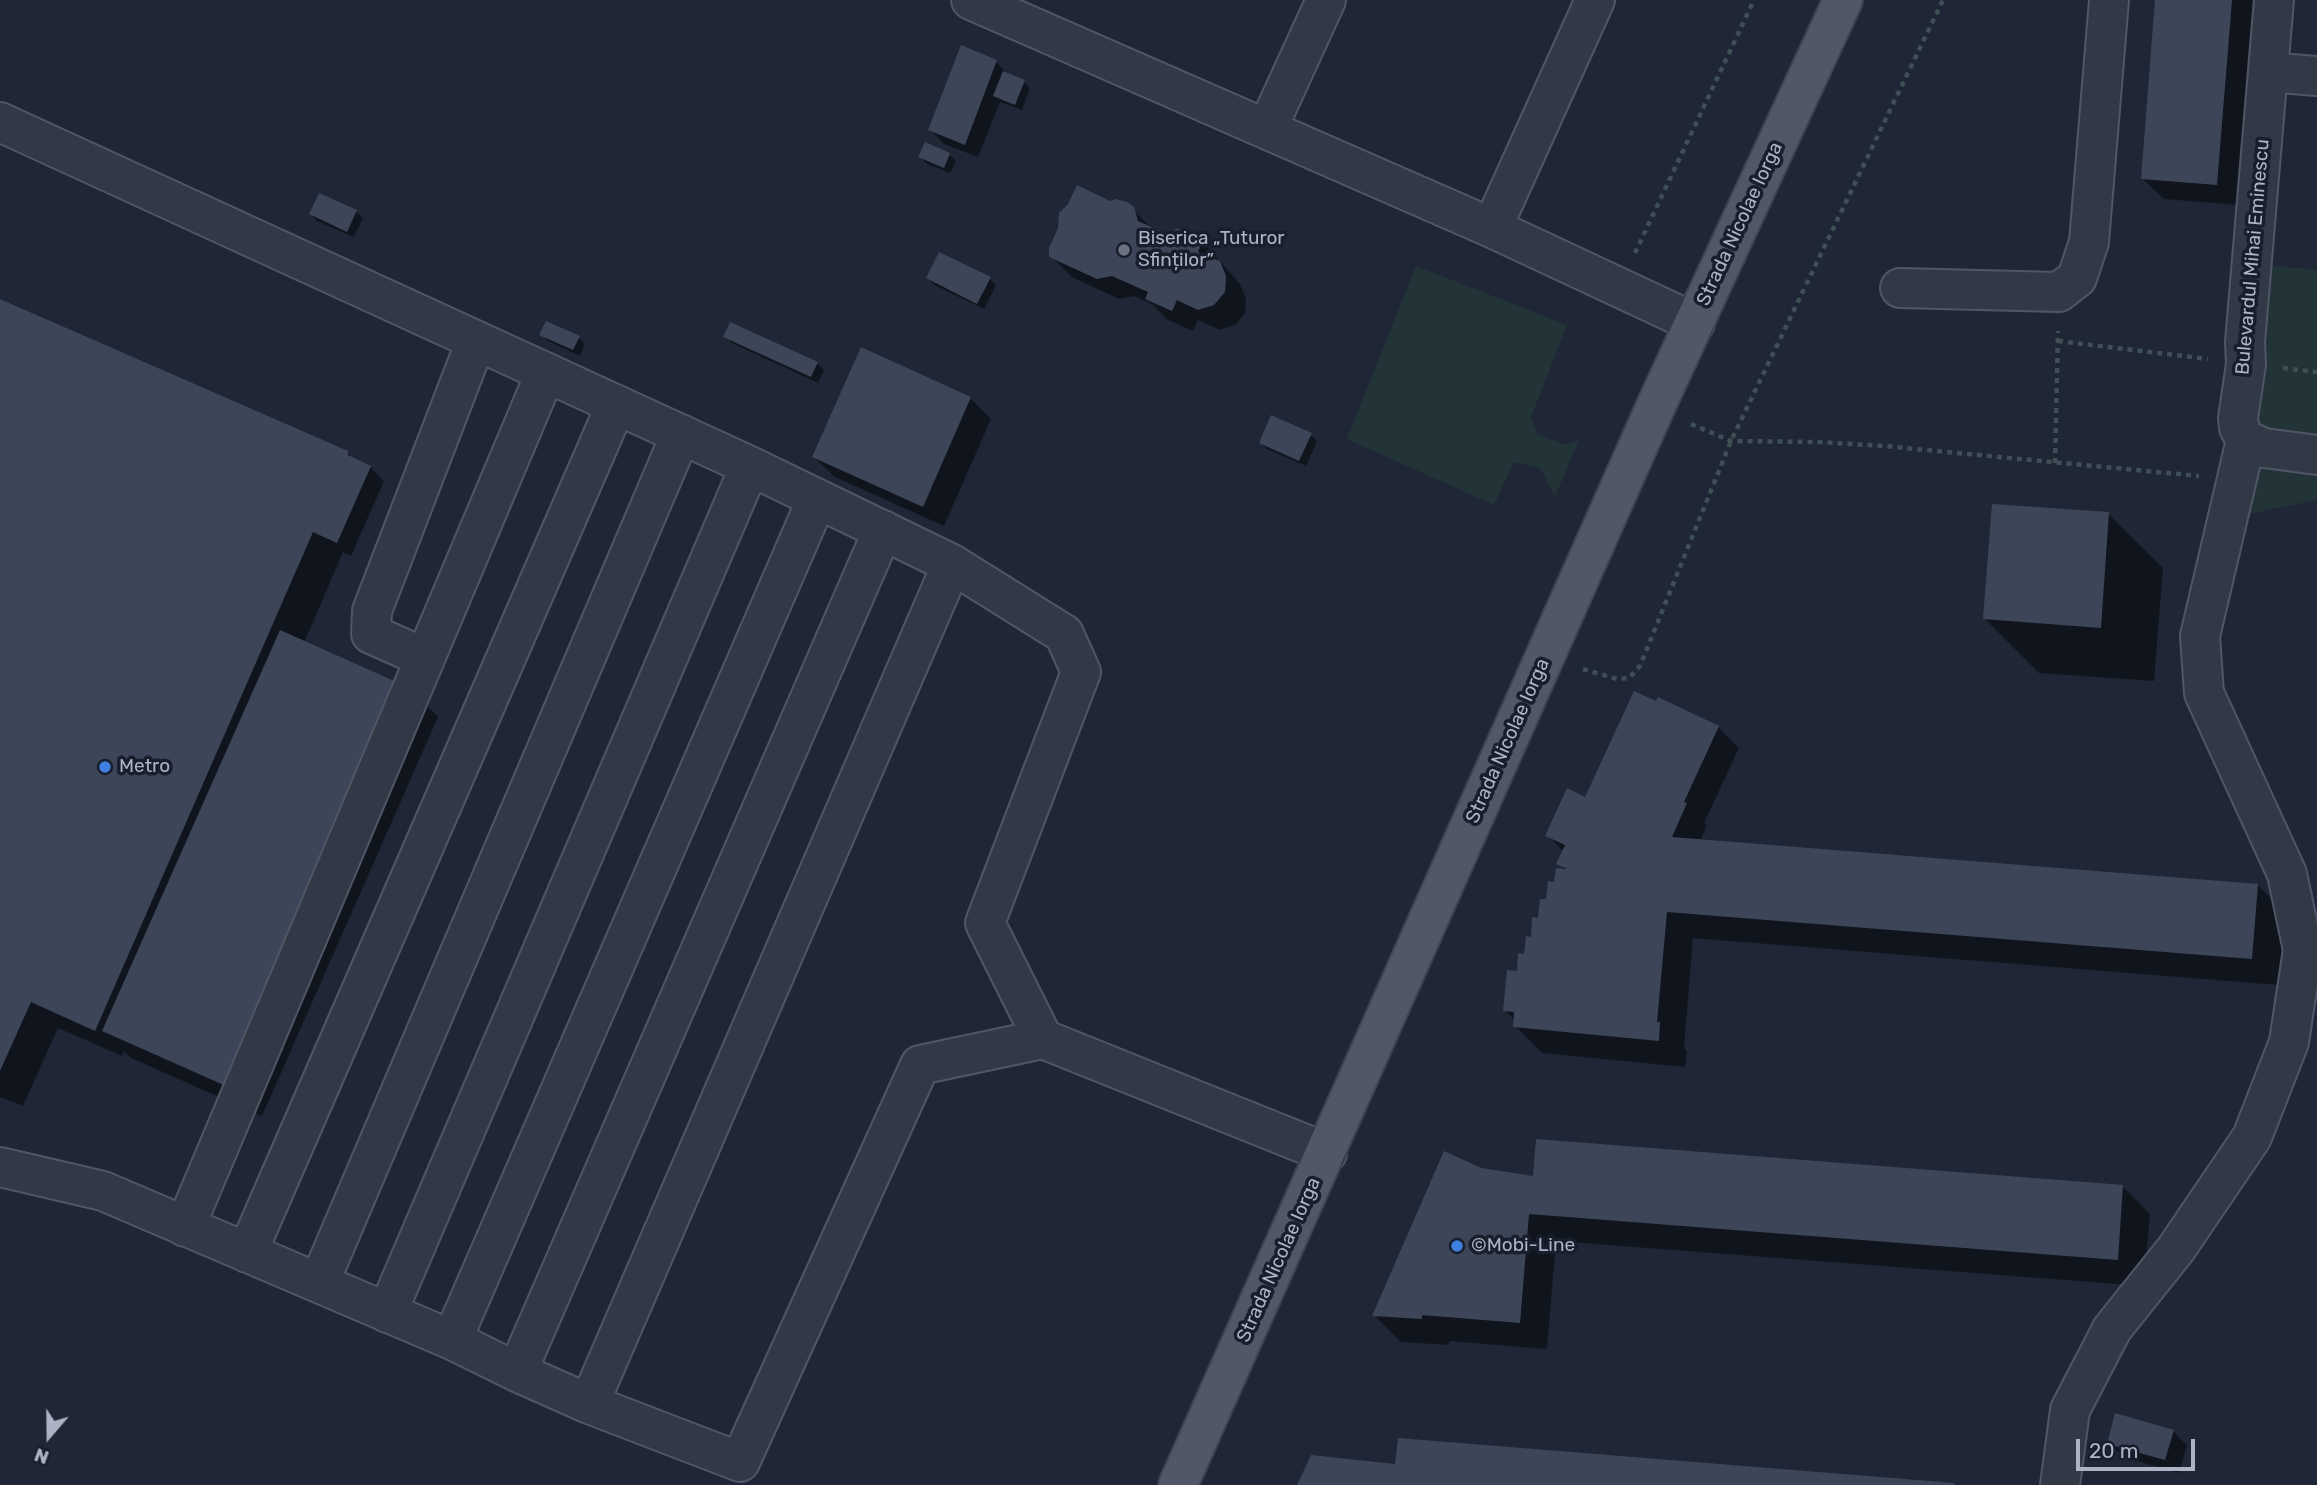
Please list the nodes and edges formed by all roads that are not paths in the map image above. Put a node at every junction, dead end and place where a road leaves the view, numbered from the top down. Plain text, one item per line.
1 (1326, 0) edge
2 (1595, 0) edge
3 (1843, 0) edge
4 (2109, 0) edge
5 (2274, 0) edge
6 (986, 3) edge
7 (2268, 72) junction
8 (2317, 76) edge
9 (0, 122) edge
10 (1267, 129) junction
11 (1492, 228) junction
12 (1900, 288) dead end
13 (1695, 323) junction
14 (476, 341) junction
15 (546, 372) junction
16 (615, 405) junction
17 (681, 434) junction
18 (2246, 440) junction
19 (2317, 454) edge
20 (750, 466) junction
21 (817, 499) junction
22 (883, 530) junction
23 (952, 564) junction
24 (425, 658) junction
25 (1043, 1040) junction
26 (1327, 1153) junction
27 (0, 1167) edge
28 (185, 1227) junction
29 (247, 1253) junction
30 (319, 1283) junction
31 (387, 1312) junction
32 (452, 1340) junction
33 (517, 1372) junction
34 (589, 1404) junction
35 (1178, 1485) edge
36 (2060, 1485) edge

1 - 10 street
2 - 11 street
3 - 13 main road, Strada Nicolae Iorga
4 - 12 street
5 - 7 street, Bulevardul Mihai Eminescu
6 - 10 street
7 - 8 street
7 - 18 street, Bulevardul Mihai Eminescu
9 - 14 street
10 - 11 street
11 - 13 street
13 - 26 main road, Strada Nicolae Iorga
14 - 15 street
14 - 24 street
15 - 16 street
15 - 24 street
16 - 17 street
16 - 29 street
17 - 20 street
17 - 30 street
18 - 19 street
18 - 36 street
20 - 21 street
20 - 31 street
21 - 22 street
21 - 32 street
22 - 23 street
22 - 33 street
23 - 25 street
23 - 34 street
24 - 28 street
25 - 26 street
25 - 34 street
26 - 35 main road, Strada Nicolae Iorga
27 - 28 street
28 - 29 street
29 - 30 street
30 - 31 street
31 - 32 street
32 - 33 street
33 - 34 street

